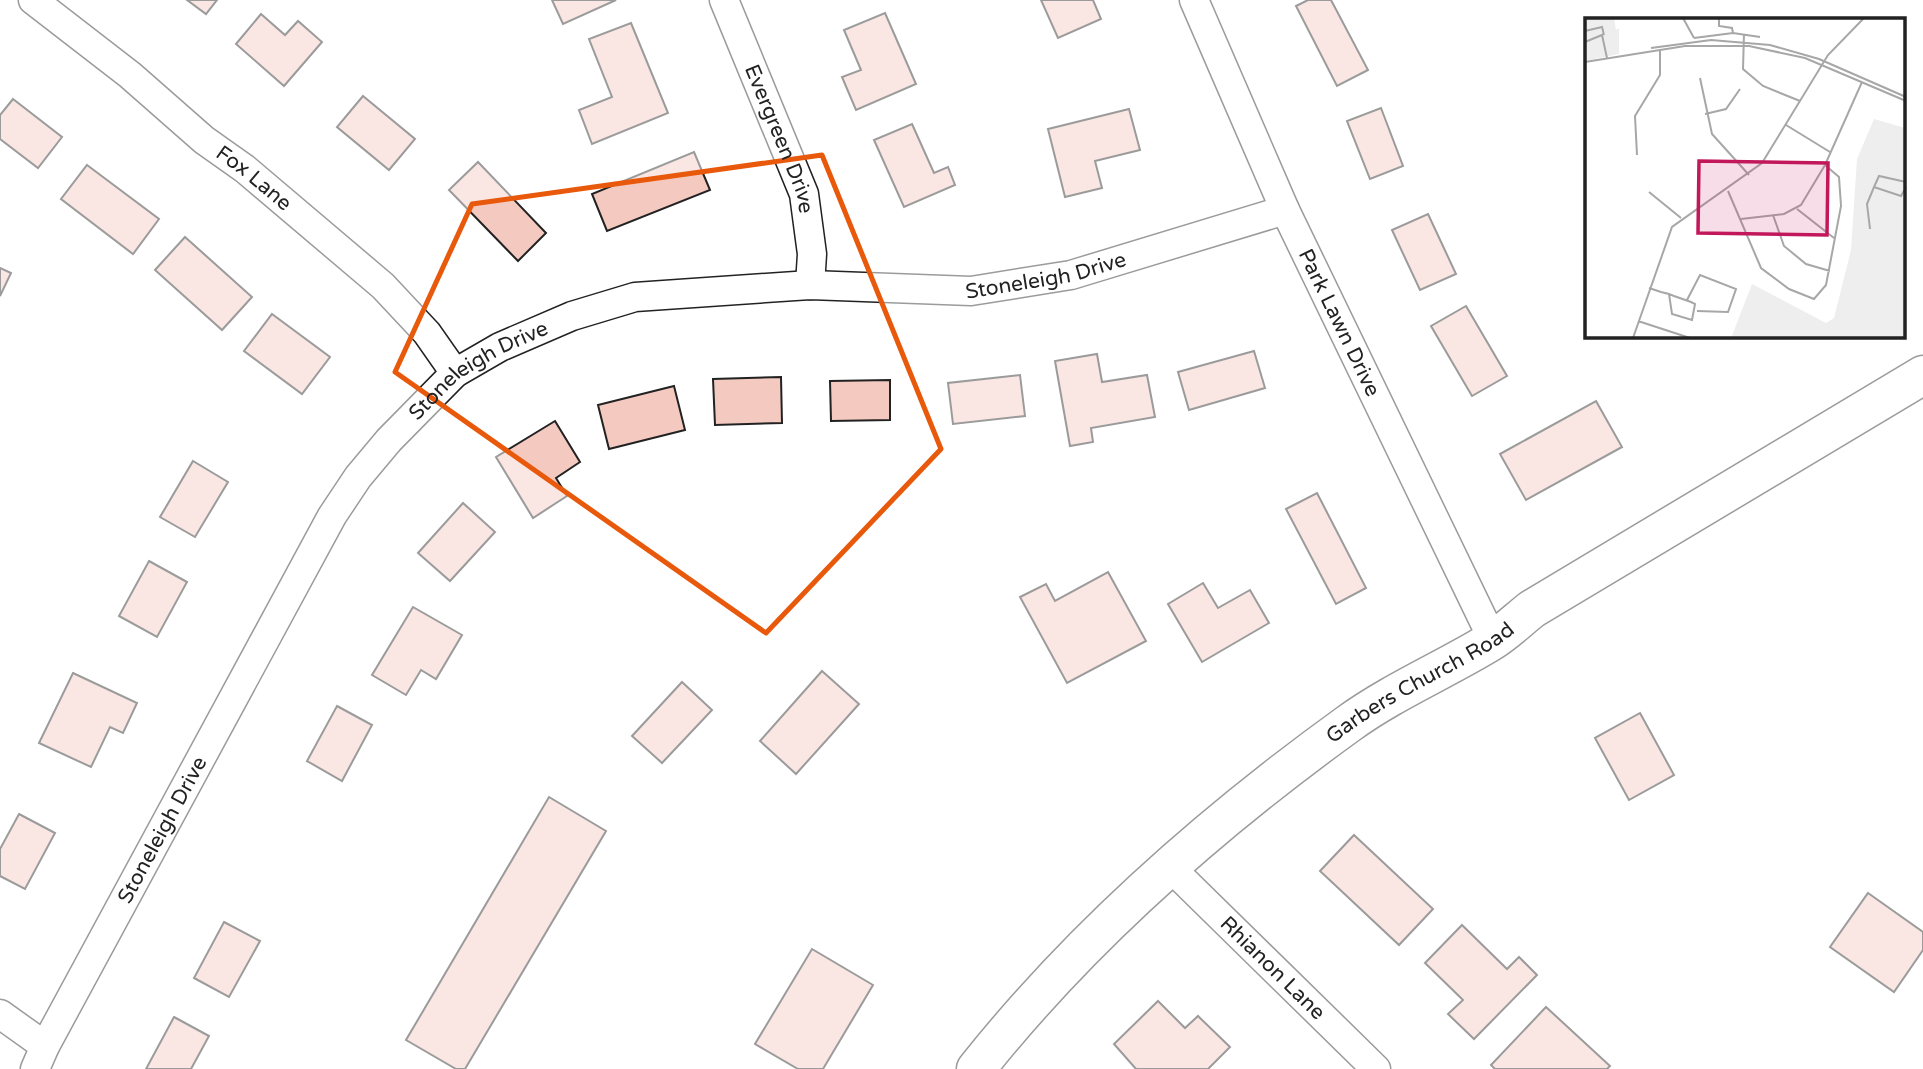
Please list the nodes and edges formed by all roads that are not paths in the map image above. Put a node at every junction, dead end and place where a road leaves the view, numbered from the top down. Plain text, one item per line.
1 (33, 0) edge
2 (724, 0) edge
3 (1194, 0) edge
4 (1285, 210) junction
5 (810, 285) junction
6 (455, 373) junction
7 (1923, 375) edge
8 (1493, 640) junction
9 (1170, 867) junction
10 (0, 1014) edge
11 (40, 1058) edge
12 (976, 1069) edge
13 (1376, 1069) edge

1 - 6 street, Fox Lane
2 - 5 street, Evergreen Drive
3 - 4 street, Park Lawn Drive
4 - 5 street, Stoneleigh Drive
4 - 8 street, Park Lawn Drive
5 - 6 street, Stoneleigh Drive
6 - 11 street, Stoneleigh Drive
7 - 8 street, Garbers Church Road
8 - 9 street, Garbers Church Road
9 - 12 street, Garbers Church Road
9 - 13 street, Rhianon Lane
10 - 11 street

